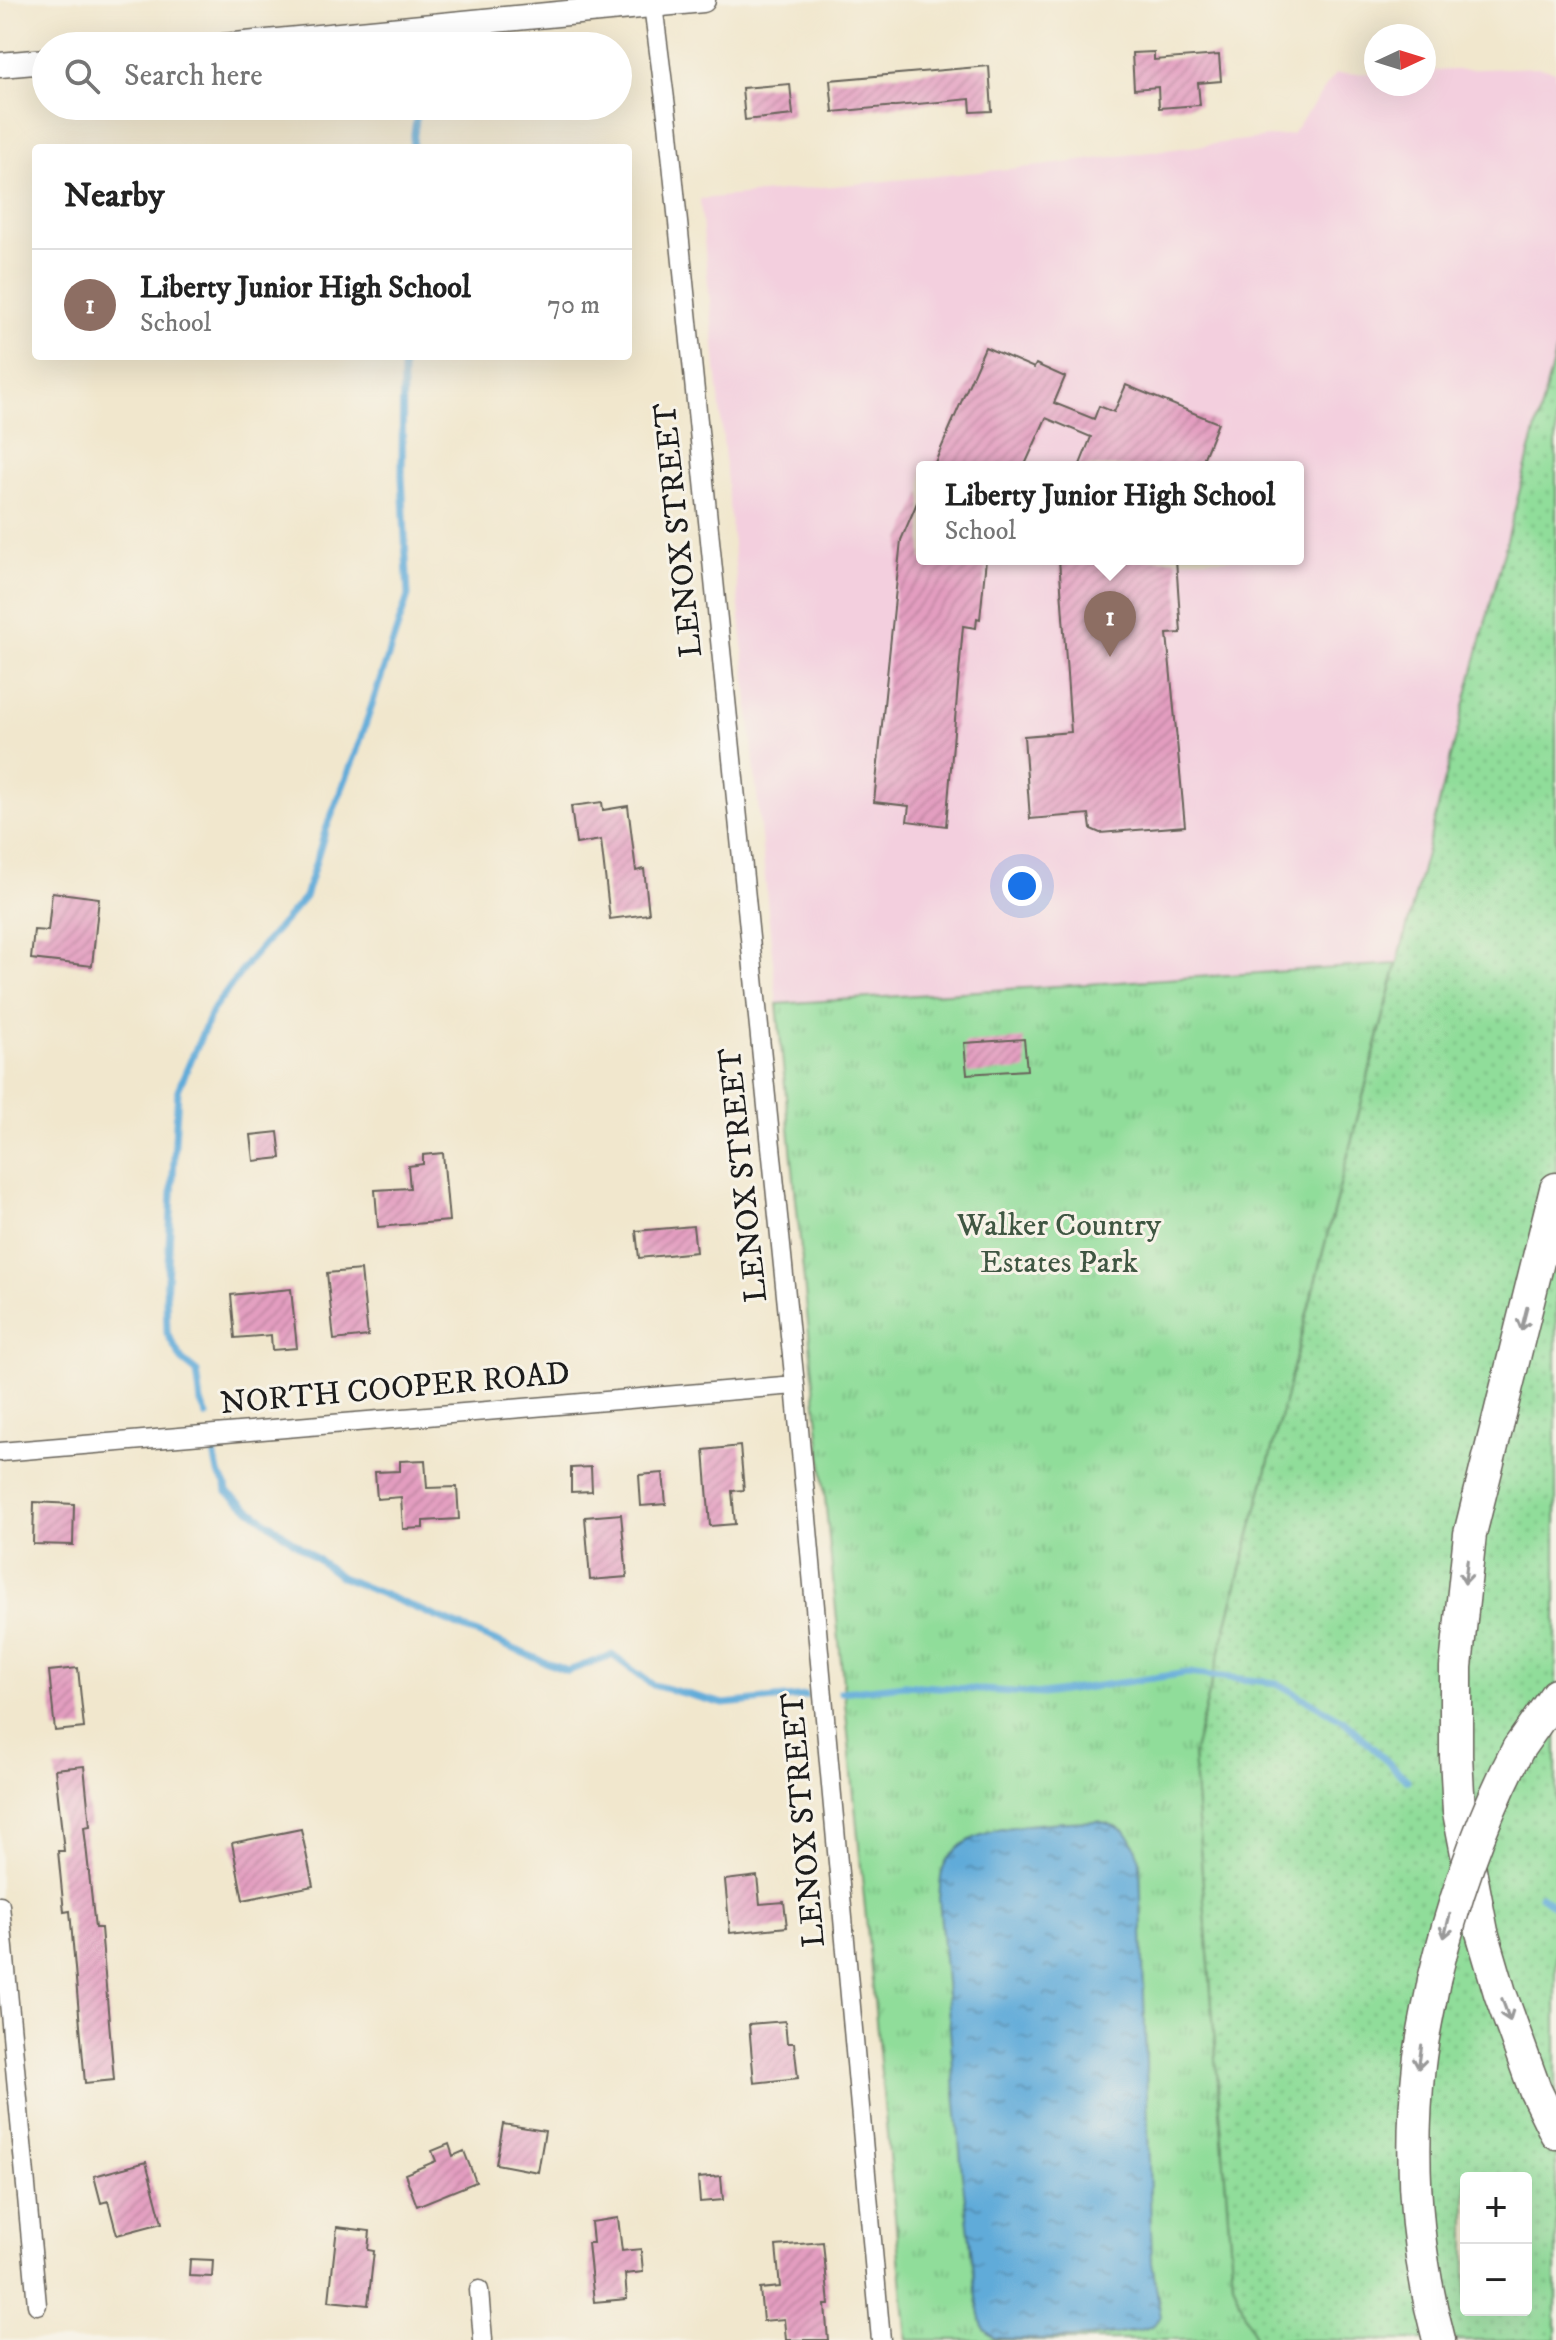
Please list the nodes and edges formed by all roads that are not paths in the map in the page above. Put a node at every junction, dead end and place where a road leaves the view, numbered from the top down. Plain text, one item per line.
1 (703, 0) edge
2 (653, 5) junction
3 (370, 32) edge
4 (32, 62) edge
5 (0, 65) edge
6 (1556, 1189) edge
7 (795, 1385) junction
8 (0, 1452) edge
9 (1556, 1695) edge
10 (0, 1905) edge
11 (1556, 2133) edge
12 (479, 2290) dead end
13 (37, 2305) dead end
14 (483, 2340) edge
15 (881, 2340) edge
16 (1439, 2340) edge

1 - 2 street
2 - 3 street
2 - 7 street, LENOX STREET
4 - 5 street
6 -> 11 highway
7 - 8 street, NORTH COOPER ROAD
7 - 15 street, LENOX STREET
9 -> 16 highway, bridge
10 - 13 street
12 - 14 street

